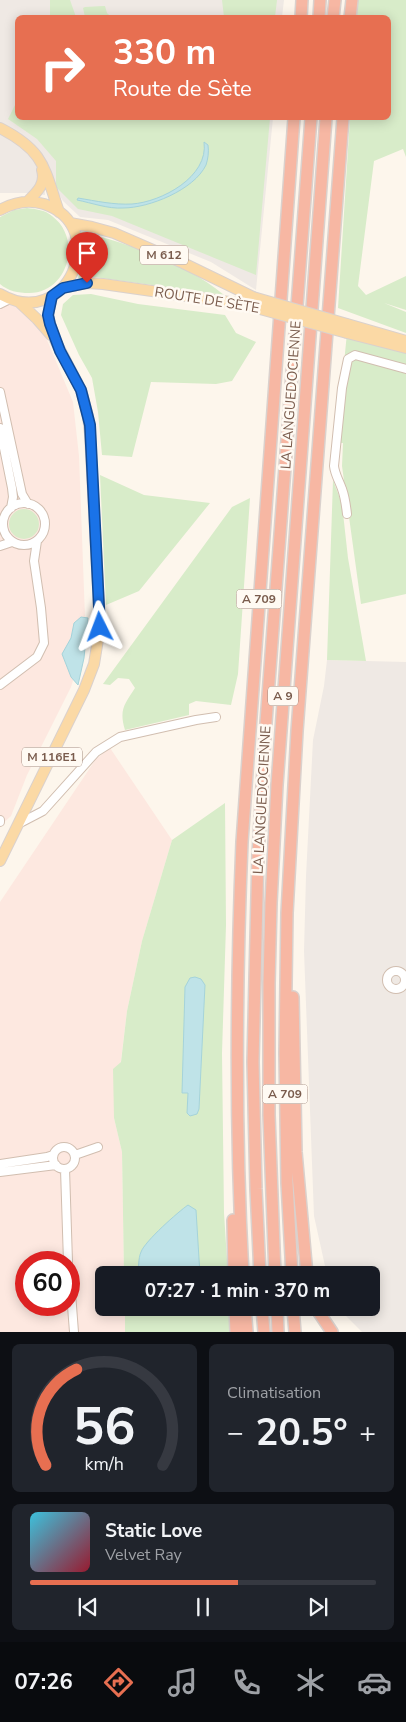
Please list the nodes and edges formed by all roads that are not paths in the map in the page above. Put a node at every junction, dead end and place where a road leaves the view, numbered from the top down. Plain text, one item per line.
1 (302, 0) edge
2 (320, 0) edge
3 (335, 0) edge
4 (352, 0) edge
5 (301, 15) edge
6 (319, 15) edge
7 (333, 15) edge
8 (350, 15) edge
9 (294, 120) edge
10 (311, 120) edge
11 (326, 120) edge
12 (343, 120) edge
13 (0, 128) edge
14 (38, 157) junction
15 (0, 200) edge
16 (24, 201) junction
17 (0, 210) edge
18 (59, 212) junction
19 (70, 223) junction
20 (63, 288) junction
21 (0, 294) edge
22 (52, 296) junction
23 (9, 302) edge
24 (253, 302) junction
25 (347, 329) junction
26 (55, 340) junction
27 (406, 342) edge
28 (406, 348) edge
29 (406, 369) edge
30 (0, 392) edge
31 (0, 428) edge
32 (28, 504) junction
33 (11, 508) junction
34 (347, 514) dead end
35 (2, 529) edge
36 (37, 541) junction
37 (12, 542) junction
38 (0, 546) edge
39 (25, 546) junction
40 (34, 561) junction
41 (0, 685) edge
42 (216, 717) dead end
43 (20, 823) junction
44 (0, 861) edge
45 (288, 879) junction
46 (237, 1080) junction
47 (98, 1147) dead end
48 (53, 1155) junction
49 (75, 1155) junction
50 (0, 1164) edge
51 (56, 1165) junction
52 (65, 1169) junction
53 (0, 1172) edge
54 (68, 1251) edge
55 (234, 1266) edge
56 (243, 1266) edge
57 (260, 1266) edge
58 (275, 1266) edge
59 (292, 1266) edge
60 (306, 1266) edge
61 (73, 1316) edge
62 (235, 1316) edge
63 (246, 1316) edge
64 (263, 1316) edge
65 (277, 1316) edge
66 (294, 1316) edge
67 (321, 1316) edge
68 (74, 1332) edge
69 (236, 1332) edge
70 (247, 1332) edge
71 (264, 1332) edge
72 (278, 1332) edge
73 (295, 1332) edge
74 (332, 1332) edge

1 - 5 highway
2 - 6 highway
3 - 7 highway
4 - 8 highway
9 - 46 highway, A 709
10 - 57 highway, LA LANGUEDOCIENNE / A 9
11 - 58 highway, LA LANGUEDOCIENNE / A 9
12 - 45 highway, A 709
13 - 14 main road
14 - 16 main road
14 - 18 main road
15 - 16 main road
16 - 17 main road
16 - 18 main road
18 - 19 main road
19 - 20 main road
19 - 24 main road, ROUTE DE SÈTE / M 612
20 - 22 main road
20 - 24 main road, ROUTE DE SÈTE / M 612
21 - 23 main road
22 - 23 main road
22 - 26 main road, M 116E1
23 - 26 main road, M 116E1
24 - 25 main road, ROUTE DE SÈTE / M 612, bridge
25 - 27 main road, ROUTE DE SÈTE / M 612
25 - 28 main road, ROUTE DE SÈTE / M 612
26 - 43 main road, M 116E1
29 - 34 street
30 - 32 street
31 - 33 street
32 - 33 street
32 - 36 street
33 - 35 street
35 - 37 street
36 - 39 street
36 - 40 street
37 - 38 street
37 - 39 street
39 - 40 street
40 - 41 street
42 - 43 street
43 - 44 main road, M 116E1
45 - 59 highway, A 709
45 - 60 highway
46 - 55 highway
46 - 56 highway, A 709
47 - 49 street
48 - 49 street
48 - 50 street
48 - 51 street
49 - 52 street
51 - 52 street
51 - 53 street
52 - 54 street
61 - 68 street
62 - 69 highway
63 - 70 highway
64 - 71 highway
65 - 72 highway
66 - 73 highway
67 - 74 highway

